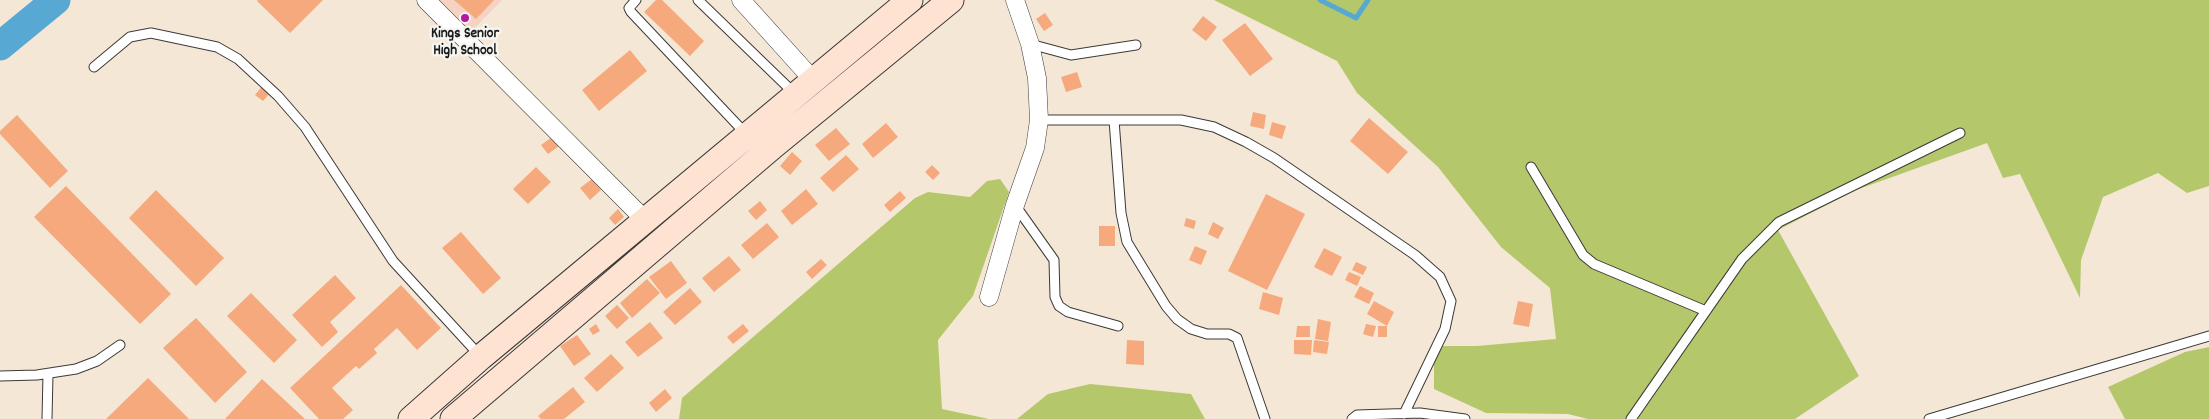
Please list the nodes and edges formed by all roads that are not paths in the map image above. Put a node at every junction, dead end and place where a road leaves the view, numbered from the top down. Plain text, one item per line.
1 (426, 0) edge
2 (636, 0) edge
3 (698, 0) edge
4 (741, 0) edge
5 (910, 0) edge
6 (951, 0) edge
7 (1015, 0) edge
8 (1030, 44) junction
9 (1136, 45) dead end
10 (94, 67) dead end
11 (805, 88) junction
12 (1039, 120) junction
13 (1114, 120) junction
14 (1960, 133) dead end
15 (747, 136) junction
16 (1531, 167) dead end
17 (1015, 205) junction
18 (645, 220) junction
19 (989, 297) dead end
20 (1706, 311) junction
21 (1118, 326) dead end
22 (2209, 336) edge
23 (120, 346) dead end
24 (481, 357) junction
25 (48, 374) junction
26 (0, 376) edge
27 (1404, 414) junction
28 (47, 419) edge
29 (411, 419) edge
30 (452, 419) edge
31 (1265, 419) edge
32 (1352, 419) edge
33 (1464, 419) edge
34 (1631, 419) edge
35 (1929, 419) edge

1 - 18 street
2 - 15 lane
3 - 11 lane
4 - 11 street
5 - 11 street
6 - 30 street
7 - 8 street
8 - 9 lane
8 - 12 street
10 - 24 lane
11 - 15 street
12 - 13 lane
12 - 17 street
13 - 27 lane
13 - 31 lane
14 - 20 lane
15 - 18 street
16 - 20 lane
17 - 19 street
17 - 21 lane
18 - 24 street
20 - 34 lane
22 - 35 lane
23 - 25 lane
24 - 29 street
25 - 26 lane
25 - 28 lane
27 - 32 lane
27 - 33 lane

